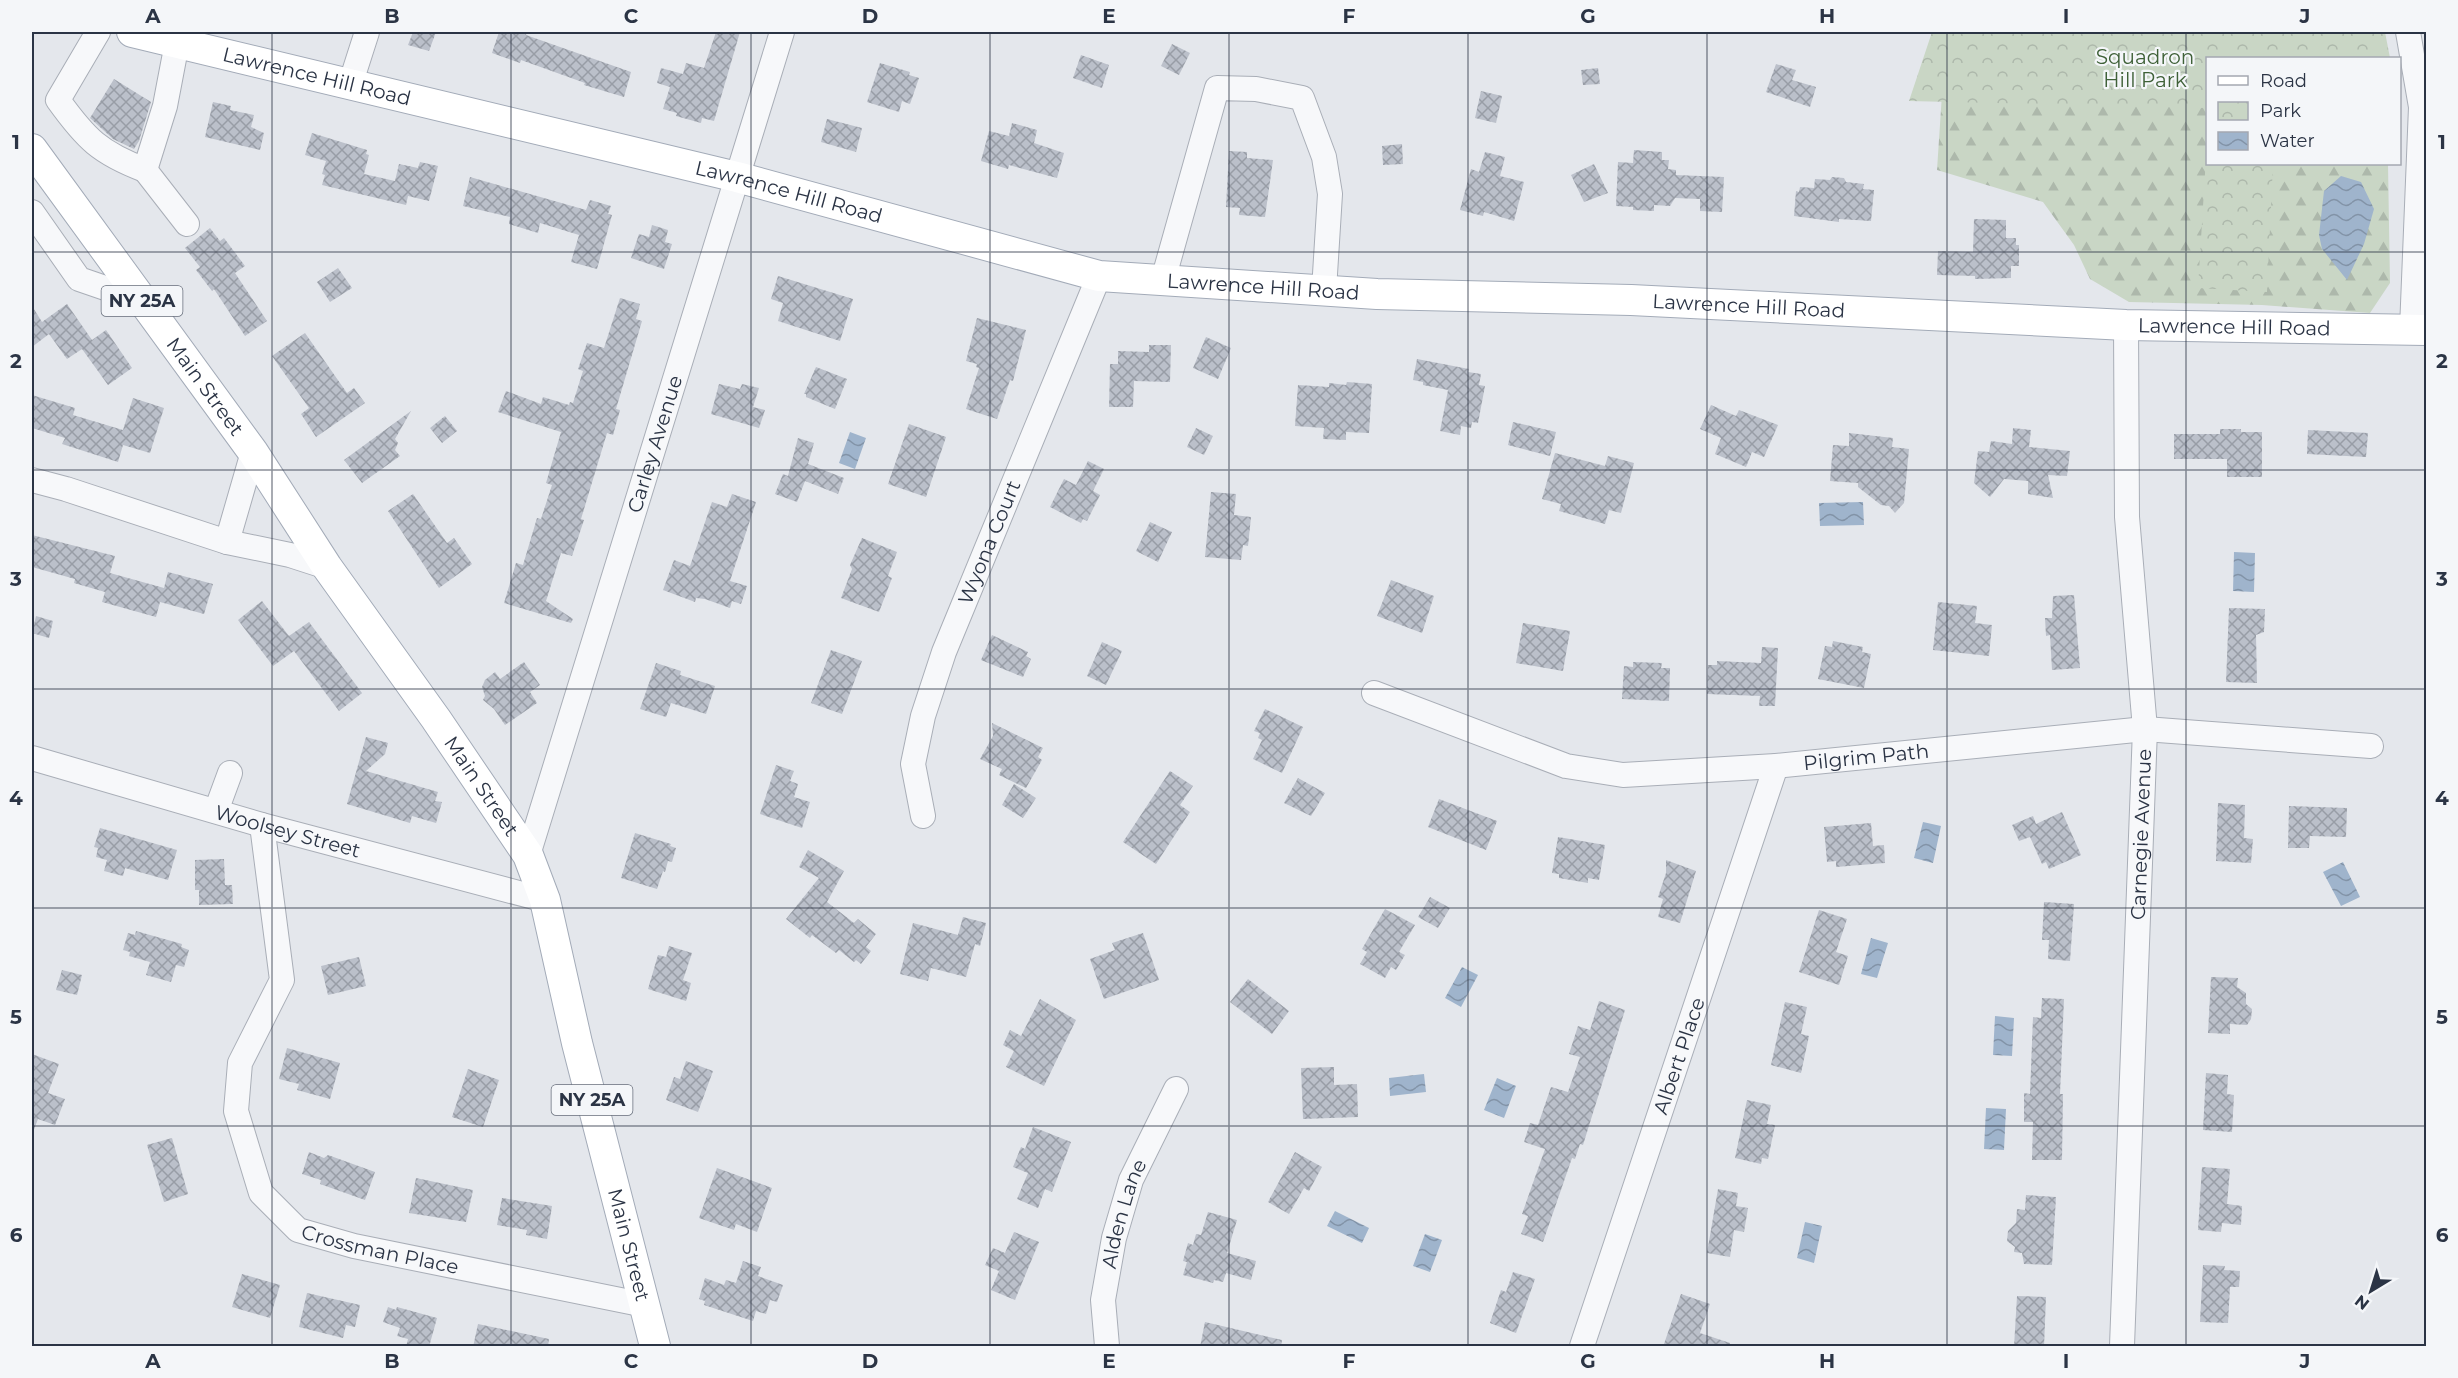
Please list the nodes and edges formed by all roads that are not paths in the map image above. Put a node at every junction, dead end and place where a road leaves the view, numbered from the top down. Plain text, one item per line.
1 (98, 32) edge
2 (132, 32) edge
3 (367, 32) edge
4 (782, 32) edge
5 (2408, 32) edge
6 (177, 43) junction
7 (350, 85) junction
8 (32, 149) edge
9 (145, 170) junction
10 (736, 177) junction
11 (32, 212) edge
12 (187, 224) dead end
13 (1099, 276) junction
14 (1163, 280) junction
15 (1324, 290) junction
16 (143, 302) junction
17 (2127, 325) junction
18 (2419, 329) edge
19 (253, 452) junction
20 (32, 480) edge
21 (227, 542) junction
22 (327, 567) junction
23 (1374, 693) dead end
24 (2145, 729) junction
25 (2371, 746) dead end
26 (32, 758) edge
27 (1776, 766) junction
28 (230, 773) dead end
29 (216, 812) junction
30 (923, 816) dead end
31 (262, 825) junction
32 (528, 855) junction
33 (545, 900) junction
34 (1176, 1089) dead end
35 (645, 1305) junction
36 (655, 1347) edge
37 (1107, 1347) edge
38 (1582, 1347) edge
39 (2122, 1347) edge

1 - 9 street
2 - 6 main road, Lawrence Hill Road
3 - 7 street
4 - 10 street, Carley Avenue
5 - 18 street
6 - 7 main road, Lawrence Hill Road
6 - 9 street
7 - 10 main road, Lawrence Hill Road
8 - 16 main road, Main Street / NY 25A
9 - 12 street
10 - 13 main road, Lawrence Hill Road
10 - 32 street, Carley Avenue
11 - 16 street
13 - 14 main road, Lawrence Hill Road
13 - 30 street, Wyona Court
14 - 15 main road, Lawrence Hill Road
14 - 15 street
15 - 17 main road, Lawrence Hill Road
16 - 19 main road, Main Street / NY 25A
17 - 18 main road, Lawrence Hill Road
17 - 24 street, Carnegie Avenue
19 - 21 street
19 - 22 main road, Main Street / NY 25A
20 - 21 street
21 - 22 street
22 - 32 main road, Main Street / NY 25A
23 - 27 street, Pilgrim Path
24 - 25 street, Pilgrim Path
24 - 27 street, Pilgrim Path
24 - 39 street, Carnegie Avenue
26 - 29 street, Woolsey Street
27 - 38 street, Albert Place
28 - 29 street
29 - 31 street, Woolsey Street
31 - 33 street, Woolsey Street
31 - 35 street, Crossman Place
32 - 33 main road, Main Street / NY 25A
33 - 35 main road, Main Street / NY 25A
34 - 37 street, Alden Lane
35 - 36 main road, Main Street / NY 25A

